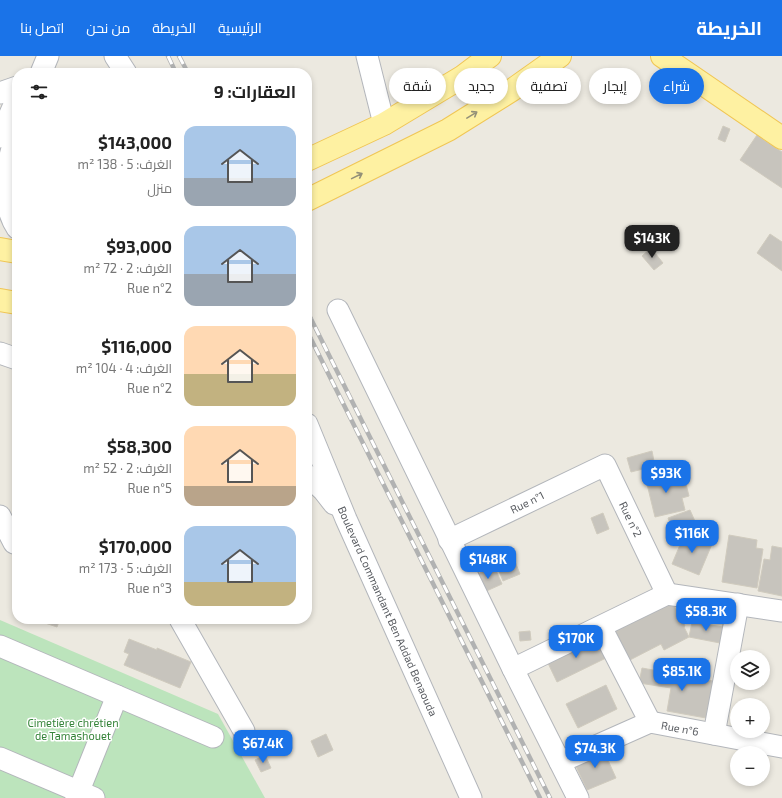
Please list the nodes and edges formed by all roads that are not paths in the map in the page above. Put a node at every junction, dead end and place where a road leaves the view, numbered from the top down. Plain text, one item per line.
1 (33, 56) edge
2 (48, 56) edge
3 (367, 56) edge
4 (490, 56) edge
5 (560, 56) edge
6 (670, 58) edge
7 (29, 68) edge
8 (43, 68) edge
9 (11, 97) edge
10 (384, 124) junction
11 (0, 137) edge
12 (782, 138) edge
13 (12, 146) edge
14 (312, 158) edge
15 (314, 196) edge
16 (12, 222) edge
17 (0, 249) edge
18 (12, 251) edge
19 (0, 300) edge
20 (12, 302) edge
21 (338, 310) dead end
22 (0, 353) edge
23 (12, 357) edge
24 (312, 440) edge
25 (605, 465) joint
26 (312, 480) edge
27 (0, 516) edge
28 (346, 519) junction
29 (12, 539) edge
30 (449, 540) junction
31 (667, 594) junction
32 (738, 604) junction
33 (782, 611) edge
34 (183, 624) edge
35 (601, 627) junction
36 (0, 646) edge
37 (513, 669) junction
38 (117, 696) junction
39 (650, 722) junction
40 (244, 731) dead end
41 (714, 734) junction
42 (213, 737) dead end
43 (782, 747) edge
44 (0, 758) edge
45 (560, 762) junction
46 (83, 796) edge
47 (471, 798) edge
48 (578, 798) edge

1 - 7 street
2 - 8 street
3 - 10 street
4 - 10 main road
15 -> 5 main road
6 - 12 main road
9 - 11 street
10 - 14 main road
13 - 16 street
17 - 18 main road
19 - 20 main road
21 - 30 street
22 - 23 street
24 - 28 street, Boulevard Commandant Ben Addad Benaouda
25 - 30 street, Rue n°1
25 - 31 street, Rue n°2
26 - 28 street
27 - 29 street
28 - 47 street, Boulevard Commandant Ben Addad Benaouda
30 - 37 street
31 - 32 street
31 - 35 street
32 - 33 street
32 - 41 street
34 - 40 street
35 - 37 street
35 - 39 street
36 - 38 street
37 - 45 street
38 - 42 street
38 - 46 street
39 - 41 street, Rue n°6
39 - 45 street, Rue n°6
41 - 43 street, Rue n°6
44 - 46 street
45 - 48 street

